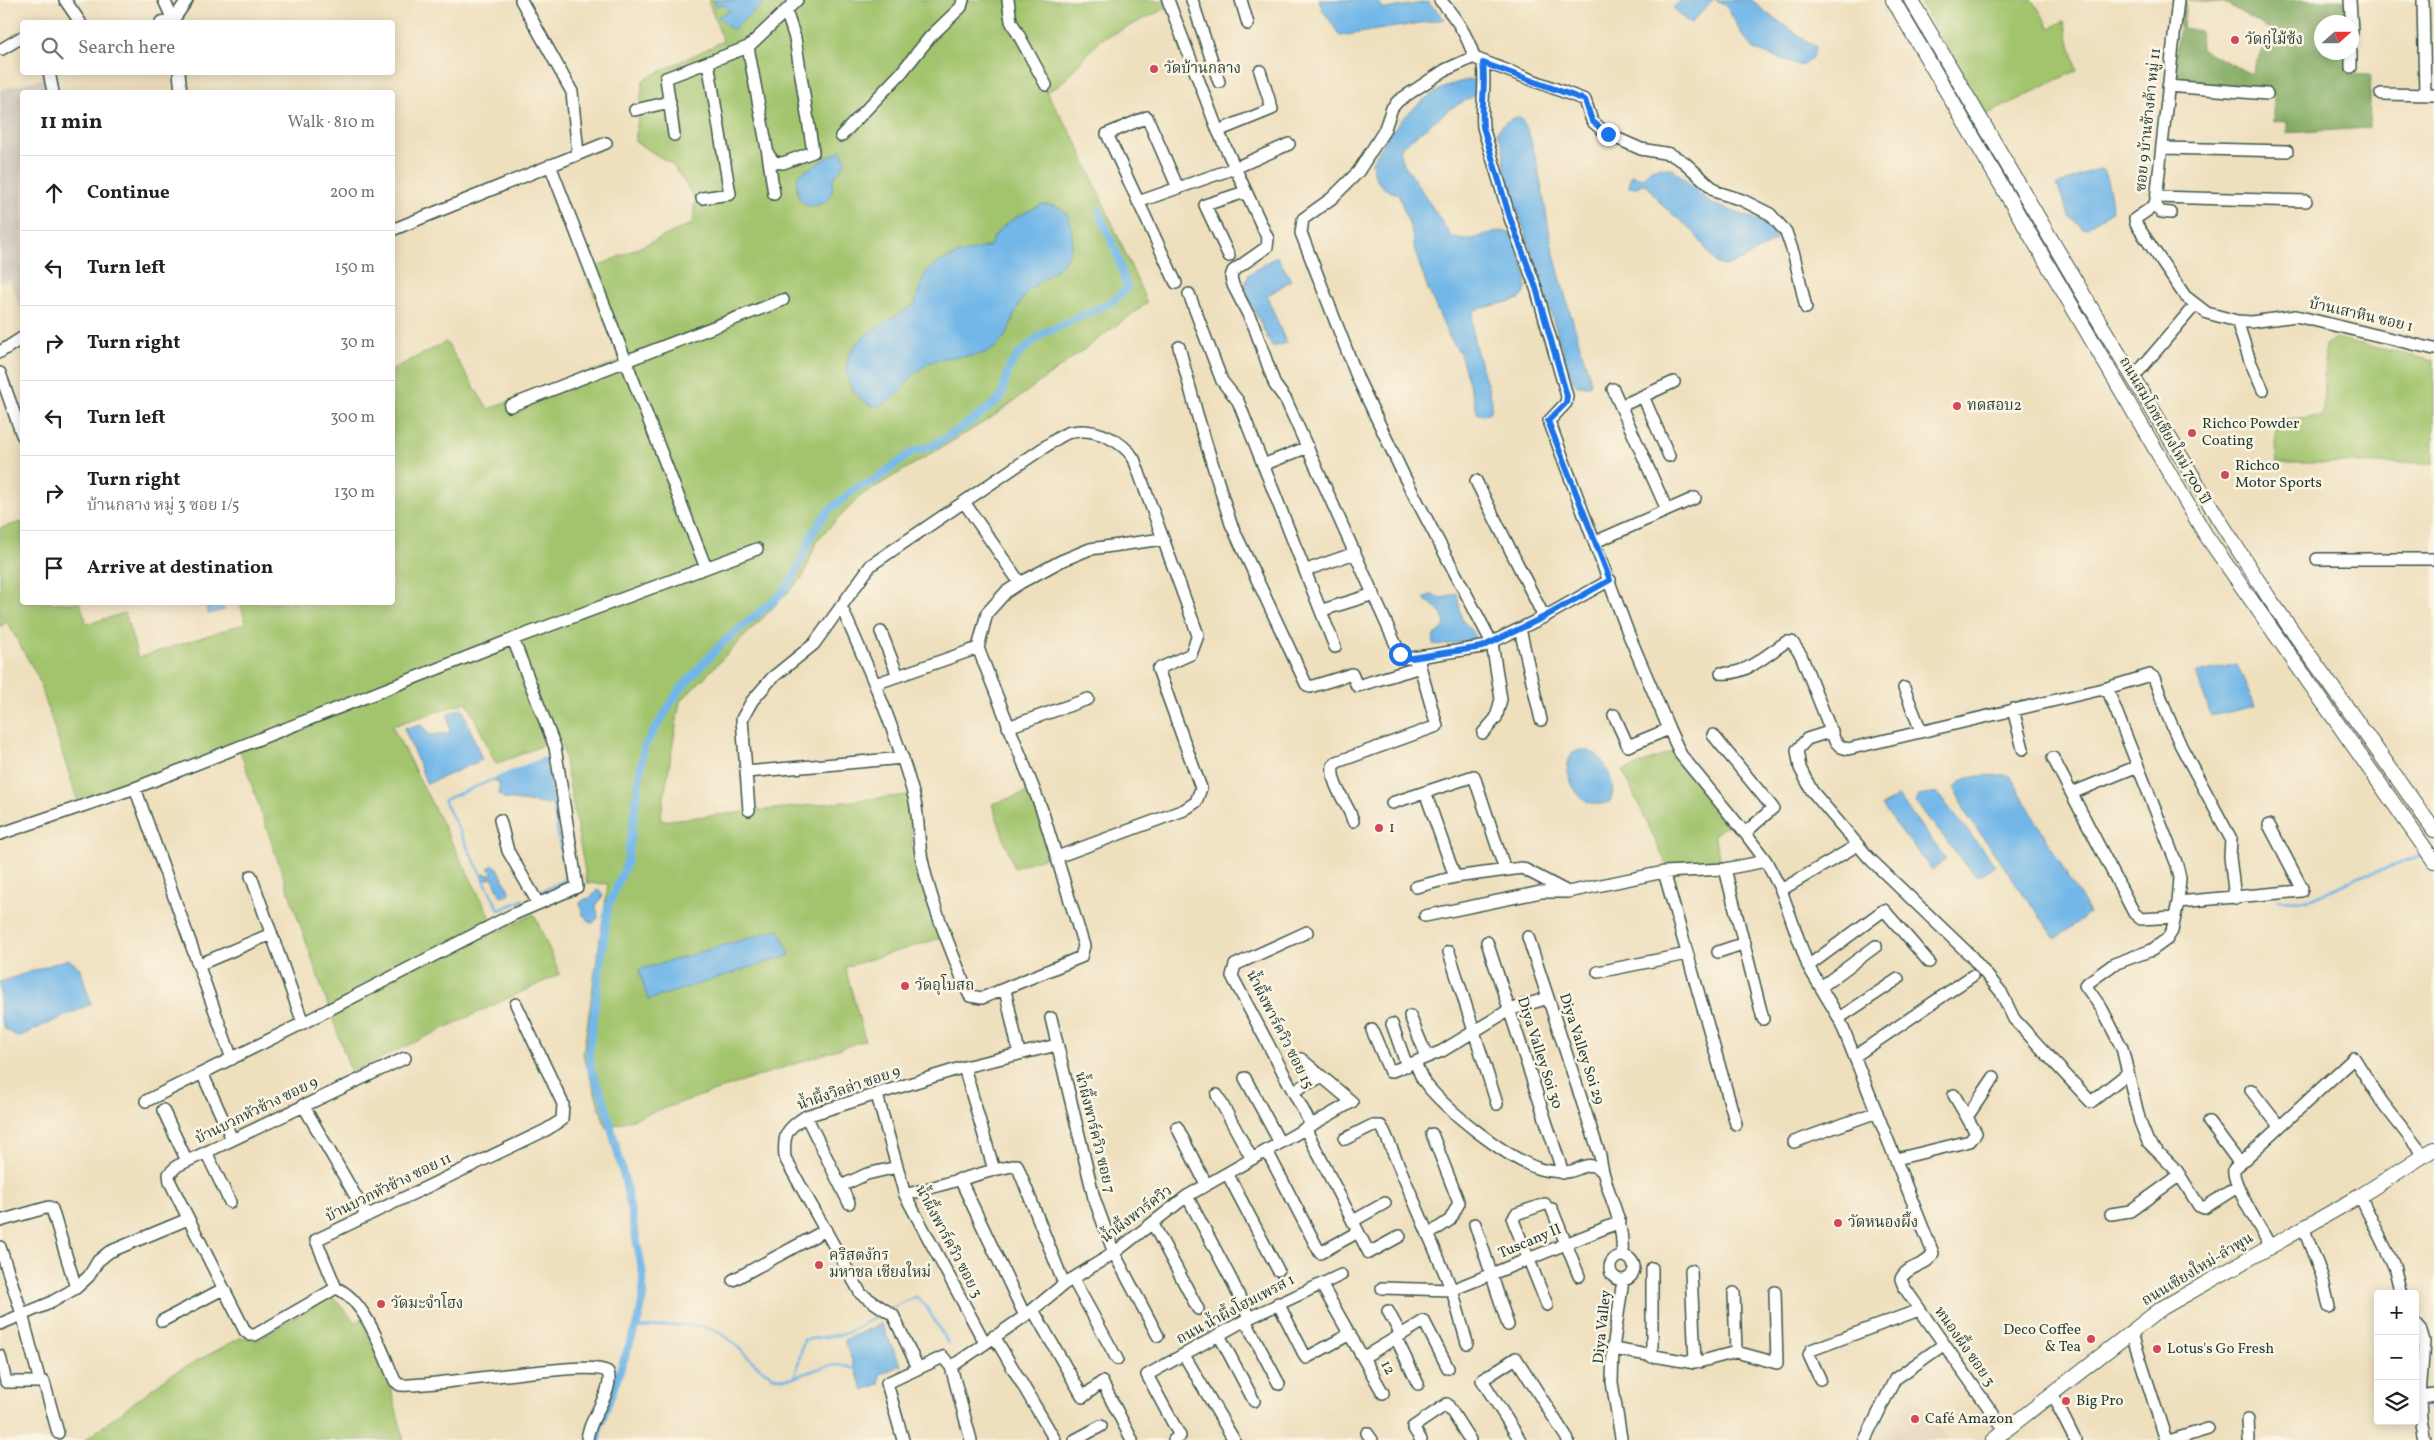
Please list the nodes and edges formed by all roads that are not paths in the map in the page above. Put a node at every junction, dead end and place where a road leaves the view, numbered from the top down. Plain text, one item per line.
1 (65, 0) edge
2 (164, 0) edge
3 (187, 0) edge
4 (521, 0) edge
5 (797, 0) edge
6 (963, 0) edge
7 (1008, 0) edge
8 (1168, 0) edge
9 (1192, 0) edge
10 (1241, 0) edge
11 (1440, 0) edge
12 (1893, 0) edge
13 (1911, 0) edge
14 (2178, 0) edge
15 (2350, 0) edge
16 (2423, 0) edge
17 (786, 11) junction
18 (2351, 15) edge
19 (79, 20) edge
20 (174, 20) edge
21 (175, 20) edge
22 (1248, 24) dead end
23 (20, 38) edge
24 (748, 47) junction
25 (2, 50) dead end
26 (1478, 60) junction
27 (2351, 60) edge
28 (708, 62) junction
29 (2351, 67) dead end
30 (1260, 71) dead end
31 (50, 75) edge
32 (179, 75) edge
33 (1220, 82) dead end
34 (1046, 85) dead end
35 (2168, 86) junction
36 (53, 90) edge
37 (181, 90) edge
38 (2267, 94) dead end
39 (2381, 94) dead end
40 (2429, 95) edge
41 (670, 102) junction
42 (635, 110) dead end
43 (1218, 131) junction
44 (674, 135) dead end
45 (841, 136) dead end
46 (606, 142) dead end
47 (1290, 144) dead end
48 (2162, 148) junction
49 (2287, 151) dead end
50 (578, 154) junction
51 (768, 154) junction
52 (550, 165) junction
53 (1235, 168) junction
54 (1178, 188) junction
55 (1245, 192) junction
56 (774, 194) dead end
57 (702, 198) dead end
58 (2306, 201) dead end
59 (1138, 202) junction
60 (2155, 202) junction
61 (2171, 213) dead end
62 (395, 229) edge
63 (1229, 256) dead end
64 (1176, 283) dead end
65 (1189, 294) dead end
66 (783, 300) dead end
67 (2195, 305) junction
68 (1806, 308) dead end
69 (2237, 321) junction
70 (20, 339) edge
71 (1179, 347) dead end
72 (2434, 349) edge
73 (0, 352) edge
74 (626, 361) junction
75 (0, 373) edge
76 (2133, 378) junction
77 (1674, 382) dead end
78 (1613, 390) dead end
79 (2263, 390) dead end
80 (1643, 396) junction
81 (510, 406) dead end
82 (1621, 406) junction
83 (20, 429) edge
84 (1306, 444) junction
85 (1669, 456) dead end
86 (1262, 462) junction
87 (1476, 481) dead end
88 (1696, 498) dead end
89 (964, 502) junction
90 (1667, 510) junction
91 (1163, 539) junction
92 (1595, 542) junction
93 (757, 549) dead end
94 (1355, 553) junction
95 (2317, 559) dead end
96 (2434, 560) edge
97 (706, 568) junction
98 (1312, 568) dead end
99 (1610, 580) junction
100 (1020, 583) junction
101 (1374, 594) junction
102 (841, 606) junction
103 (1326, 609) dead end
104 (1544, 617) junction
105 (1520, 629) junction
106 (881, 632) dead end
107 (513, 639) junction
108 (1492, 643) junction
109 (1335, 647) dead end
110 (978, 648) junction
111 (1405, 658) junction
112 (1421, 660) junction
113 (1409, 671) junction
114 (1720, 673) dead end
115 (898, 676) junction
116 (875, 684) junction
117 (1904, 688) dead end
118 (2107, 688) junction
119 (1088, 699) dead end
120 (2013, 709) junction
121 (1614, 715) dead end
122 (1541, 720) dead end
123 (1008, 727) junction
124 (1669, 729) junction
125 (1832, 731) junction
126 (1921, 731) junction
127 (1483, 733) dead end
128 (1713, 735) dead end
129 (2023, 749) dead end
130 (903, 758) junction
131 (2053, 758) dead end
132 (2138, 766) junction
133 (746, 772) junction
134 (135, 788) junction
135 (1425, 792) junction
136 (2072, 793) junction
137 (1392, 803) dead end
138 (749, 810) dead end
139 (500, 820) dead end
140 (1352, 822) dead end
141 (2269, 825) dead end
142 (2434, 830) edge
143 (1745, 833) junction
144 (0, 834) edge
145 (1850, 849) dead end
146 (1057, 857) junction
147 (1766, 861) junction
148 (2434, 861) edge
149 (1725, 869) junction
150 (1505, 870) junction
151 (1664, 872) junction
152 (251, 876) dead end
153 (1455, 877) junction
154 (1416, 886) dead end
155 (1781, 890) junction
156 (1568, 892) junction
157 (2235, 898) junction
158 (2178, 902) junction
159 (538, 904) junction
160 (1425, 916) dead end
161 (2175, 917) junction
162 (1307, 932) dead end
163 (271, 934) junction
164 (1528, 937) dead end
165 (1487, 942) dead end
166 (1744, 943) junction
167 (1876, 946) dead end
168 (1449, 952) dead end
169 (1718, 952) dead end
170 (1686, 954) junction
171 (1928, 962) dead end
172 (198, 965) junction
173 (1808, 966) junction
174 (1598, 972) dead end
175 (1972, 976) dead end
176 (1898, 979) dead end
177 (1821, 987) junction
178 (1006, 990) junction
179 (1548, 998) junction
180 (516, 1004) dead end
181 (1510, 1010) junction
182 (1410, 1016) dead end
183 (1051, 1018) dead end
184 (1839, 1018) junction
185 (1763, 1019) dead end
186 (303, 1023) junction
187 (1392, 1024) dead end
188 (1372, 1030) dead end
189 (1475, 1031) junction
190 (1056, 1044) junction
191 (1019, 1053) junction
192 (1855, 1056) junction
193 (1427, 1057) junction
194 (405, 1058) dead end
195 (232, 1059) junction
196 (1301, 1059) dead end
197 (1411, 1064) junction
198 (964, 1067) junction
199 (202, 1073) junction
200 (2128, 1073) junction
201 (1321, 1076) junction
202 (1994, 1077) dead end
203 (1245, 1078) dead end
204 (2251, 1090) dead end
205 (1293, 1091) junction
206 (877, 1095) junction
207 (1218, 1095) dead end
208 (1954, 1095) dead end
209 (146, 1101) dead end
210 (1497, 1104) dead end
211 (303, 1105) junction
212 (163, 1110) dead end
213 (1877, 1112) junction
214 (806, 1116) junction
215 (1967, 1117) junction
216 (2209, 1122) dead end
217 (1736, 1124) dead end
218 (2279, 1126) junction
219 (1178, 1127) dead end
220 (1308, 1127) junction
221 (1432, 1134) dead end
222 (232, 1139) junction
223 (1345, 1139) dead end
224 (1794, 1142) dead end
225 (1280, 1143) junction
226 (1267, 1151) junction
227 (206, 1152) junction
228 (2429, 1152) edge
229 (1252, 1159) junction
230 (1896, 1159) junction
231 (187, 1161) junction
232 (2237, 1166) junction
233 (897, 1167) junction
234 (994, 1170) junction
235 (1602, 1172) junction
236 (1227, 1173) junction
237 (1563, 1173) junction
238 (2180, 1175) junction
239 (960, 1179) junction
240 (1206, 1184) junction
241 (841, 1186) junction
242 (2237, 1187) junction
243 (905, 1196) junction
244 (1187, 1196) junction
245 (2360, 1196) junction
246 (230, 1202) dead end
247 (849, 1203) dead end
248 (1386, 1203) dead end
249 (2111, 1214) dead end
250 (367, 1216) junction
251 (188, 1219) junction
252 (0, 1221) edge
253 (1353, 1221) junction
254 (1620, 1222) junction
255 (1153, 1224) junction
256 (1474, 1224) dead end
257 (2303, 1227) junction
258 (826, 1230) junction
259 (1358, 1232) junction
260 (1428, 1235) junction
261 (1400, 1236) dead end
262 (1566, 1243) junction
263 (2270, 1246) junction
264 (0, 1247) edge
265 (1114, 1253) junction
266 (1622, 1255) junction
267 (1528, 1258) junction
268 (1652, 1268) dead end
269 (1278, 1270) dead end
270 (1692, 1270) dead end
271 (1341, 1275) dead end
272 (1491, 1275) junction
273 (1579, 1276) dead end
274 (733, 1280) dead end
275 (1623, 1280) junction
276 (1068, 1281) junction
277 (1322, 1284) junction
278 (76, 1288) junction
279 (336, 1288) junction
280 (1382, 1288) dead end
281 (223, 1289) junction
282 (1452, 1290) junction
283 (2401, 1290) edge
284 (1734, 1292) dead end
285 (1775, 1292) dead end
286 (1278, 1303) junction
287 (1547, 1305) dead end
288 (2329, 1307) dead end
289 (1198, 1309) dead end
290 (1919, 1310) junction
291 (1388, 1311) dead end
292 (1029, 1313) junction
293 (22, 1314) junction
294 (1247, 1319) junction
295 (162, 1321) dead end
296 (0, 1324) edge
297 (1508, 1325) dead end
298 (2419, 1329) edge
299 (2131, 1331) junction
300 (1350, 1334) junction
301 (1219, 1335) junction
302 (1158, 1336) dead end
303 (1398, 1337) junction
304 (989, 1340) junction
305 (1467, 1343) dead end
306 (1943, 1345) junction
307 (1613, 1349) junction
308 (1736, 1352) junction
309 (1184, 1355) junction
310 (0, 1356) edge
311 (1364, 1357) junction
312 (1652, 1357) junction
313 (1117, 1359) dead end
314 (1695, 1362) junction
315 (951, 1367) junction
316 (918, 1368) junction
317 (1448, 1368) dead end
318 (1820, 1379) dead end
319 (40, 1382) junction
320 (1279, 1384) dead end
321 (1418, 1384) dead end
322 (3, 1385) edge
323 (1383, 1392) dead end
324 (2052, 1394) junction
325 (2434, 1395) edge
326 (2420, 1396) junction
327 (1254, 1401) dead end
328 (2248, 1420) dead end
329 (1101, 1426) dead end
330 (2208, 1428) dead end
331 (2004, 1431) junction
332 (58, 1433) dead end
333 (1623, 1439) edge
334 (587, 1440) edge
335 (903, 1440) edge
336 (971, 1440) edge
337 (1055, 1440) edge
338 (1075, 1440) edge
339 (1132, 1440) edge
340 (1174, 1440) edge
341 (1234, 1440) edge
342 (1421, 1440) edge
343 (1470, 1440) edge
344 (1520, 1440) edge
345 (1568, 1440) edge
346 (1865, 1440) edge
347 (1993, 1440) edge
348 (2075, 1440) edge
349 (2166, 1440) edge
350 (2172, 1440) edge
351 (2249, 1440) edge
352 (2425, 1440) edge

1 - 19 street
2 - 20 street
3 - 21 street
4 - 50 street
5 - 17 street
6 - 45 street
7 - 34 street
8 - 43 street
9 - 33 street
10 - 22 street
11 - 26 street
12 - 148 main road, ถนนสมโภชเชียงใหม่ 700 ปี
13 - 76 main road, ถนนสมโภชเชียงใหม่ 700 ปี
14 - 35 street, ซอย 9 บ้านช้างค้า หมู่ 11
15 - 18 street
16 - 40 street
17 - 24 street
17 - 51 street
23 - 25 street
24 - 28 street
24 - 51 street
26 - 68 street
26 - 92 street
26 - 108 street
27 - 29 street
28 - 41 street
28 - 57 street
30 - 43 street
31 - 36 street
32 - 37 street
35 - 38 street
35 - 48 street, ซอย 9 บ้านช้างค้า หมู่ 11
39 - 40 street
41 - 42 street
41 - 44 street
43 - 53 street
46 - 50 street
47 - 53 street
48 - 49 street
48 - 60 street, ซอย 9 บ้านช้างค้า หมู่ 11
50 - 52 street
51 - 56 street
52 - 62 street
52 - 74 street
53 - 54 street
53 - 55 street
54 - 59 street
54 - 59 street
55 - 63 street
55 - 84 street
58 - 60 street
59 - 64 street
60 - 61 street
60 - 67 street, ซอย 9 บ้านช้างค้า หมู่ 11
65 - 86 street
66 - 74 street
67 - 69 street, บ้านเสาหิน ซอย 1
67 - 76 street
69 - 72 street, บ้านเสาหิน ซอย 1
69 - 79 street
70 - 73 street
71 - 113 street
74 - 81 street
74 - 97 street
75 - 83 street
76 - 142 main road, ถนนสมโภชเชียงใหม่ 700 ปี
77 - 80 street
78 - 82 street
80 - 82 street
80 - 85 street
82 - 90 street
84 - 86 street
84 - 94 street
86 - 109 street
87 - 104 street
88 - 90 street
89 - 91 street
89 - 100 street
89 - 102 street
90 - 92 street
91 - 100 street
91 - 146 street
92 - 99 street
93 - 97 street
94 - 98 street
94 - 101 street
95 - 96 street
97 - 107 street
99 - 104 street
99 - 124 street
100 - 110 street
101 - 103 street
101 - 111 street
102 - 116 street
102 - 133 street
104 - 105 street
105 - 108 street
105 - 122 street
106 - 115 street
107 - 134 street
107 - 159 street
108 - 112 street
108 - 127 street
110 - 115 street
110 - 123 street
111 - 112 street
111 - 113 street
112 - 113 street
112 - 140 street
114 - 125 street
115 - 116 street
116 - 130 street
117 - 126 street
118 - 120 street
118 - 132 street
118 - 157 street
119 - 123 street
120 - 126 street
120 - 129 street
121 - 124 street
123 - 146 street
124 - 143 street
125 - 126 street
125 - 200 street
128 - 143 street
130 - 133 street
130 - 178 street
131 - 136 street
132 - 136 street
132 - 158 street
133 - 138 street
134 - 144 street
134 - 172 street
135 - 137 street
135 - 150 street
135 - 153 street
136 - 161 street
139 - 159 street
141 - 157 street
143 - 147 street
145 - 155 street
146 - 178 street
147 - 149 street
147 - 155 street
149 - 151 street
149 - 166 street
150 - 153 street
150 - 156 street
151 - 156 street
151 - 170 street
152 - 163 street
153 - 154 street
155 - 173 street
156 - 160 street
157 - 158 street
158 - 161 street
159 - 186 street
161 - 200 street
162 - 205 street, น้ำผึ้งพาร์ควิว ซอย 15
163 - 172 street
163 - 186 street
164 - 179 street, Diya Valley Soi 29
165 - 181 street, Diya Valley Soi 30
166 - 169 street
166 - 185 street
167 - 177 street
168 - 189 street
170 - 174 street
170 - 217 street
171 - 173 street
172 - 195 street
173 - 177 street
175 - 192 street
176 - 184 street
177 - 184 street
178 - 191 street
179 - 181 street
179 - 235 street, Diya Valley Soi 29
180 - 250 street, บ้านบวกหัวช้าง ซอย 11
181 - 189 street
181 - 237 street, Diya Valley Soi 30
182 - 193 street
183 - 190 street, น้ำผึ้งพาร์ควิว ซอย 7
184 - 192 street
186 - 195 street
187 - 197 street
188 - 197 street
189 - 193 street
189 - 210 street
190 - 191 street, น้ำผึ้งวิลล่า ซอย 9
190 - 265 street, น้ำผึ้งพาร์ควิว ซอย 7
191 - 198 street, น้ำผึ้งวิลล่า ซอย 9
192 - 213 street
193 - 197 street
194 - 211 street, บ้านบวกหัวช้าง ซอย 9
195 - 199 street
196 - 201 street
197 - 237 street
198 - 206 street, น้ำผึ้งวิลล่า ซอย 9
198 - 234 street
199 - 209 street
199 - 222 street
200 - 238 street
201 - 205 street
201 - 220 street, น้ำผึ้งพาร์ควิว
202 - 215 street
203 - 225 street
204 - 218 street
205 - 220 street, น้ำผึ้งพาร์ควิว ซอย 15
206 - 214 street, น้ำผึ้งวิลล่า ซอย 9
206 - 233 street, น้ำผึ้งพาร์ควิว ซอย 3
207 - 229 street
208 - 215 street
211 - 222 street, บ้านบวกหัวช้าง ซอย 9
211 - 250 street
212 - 231 street
213 - 224 street
213 - 230 street
214 - 241 street
214 - 258 street, น้ำผึ้งวิลล่า ซอย 9
215 - 230 street
216 - 232 street
218 - 228 street
218 - 232 street
219 - 240 street
220 - 225 street, น้ำผึ้งพาร์ควิว
220 - 253 street, น้ำผึ้งพาร์ควิว ซอย 15
221 - 260 street
222 - 227 street, บ้านบวกหัวช้าง ซอย 9
223 - 260 street
225 - 226 street, น้ำผึ้งพาร์ควิว
226 - 229 street, น้ำผึ้งพาร์ควิว
226 - 259 street
227 - 231 street, บ้านบวกหัวช้าง ซอย 9
227 - 246 street
228 - 245 main road, ถนนเชียงใหม่-ลำพูน
229 - 236 street, น้ำผึ้งพาร์ควิว
230 - 290 street, หนองผึ้ง ซอย 3
231 - 251 street, บ้านบวกหัวช้าง ซอย 9
232 - 242 street
233 - 241 street
233 - 243 street, น้ำผึ้งพาร์ควิว ซอย 3
234 - 239 street
234 - 276 street
235 - 237 street
235 - 254 street, Diya Valley
236 - 240 street, น้ำผึ้งพาร์ควิว
236 - 269 street
238 - 242 street
238 - 249 street
239 - 243 street
239 - 292 street
240 - 244 street, น้ำผึ้งพาร์ควิว
241 - 247 street
242 - 263 street
243 - 304 street, น้ำผึ้งพาร์ควิว ซอย 3
244 - 255 street, น้ำผึ้งพาร์ควิว
244 - 294 street
245 - 257 main road, ถนนเชียงใหม่-ลำพูน
245 - 283 street
248 - 253 street
250 - 279 street, บ้านบวกหัวช้าง ซอย 11
251 - 278 street
251 - 281 street
252 - 278 street
253 - 259 street, น้ำผึ้งพาร์ควิว ซอย 15
254 - 262 street, Tuscany II
254 - 266 street, Diya Valley
255 - 265 street, น้ำผึ้งพาร์ควิว
255 - 289 street
256 - 272 street
257 - 263 main road, ถนนเชียงใหม่-ลำพูน
257 - 288 street
258 - 274 street
258 - 316 street, น้ำผึ้งวิลล่า ซอย 9
259 - 261 street, น้ำผึ้งพาร์ควิว ซอย 15
260 - 282 street
262 - 267 street, Tuscany II
262 - 267 street
262 - 273 street
263 - 299 main road, ถนนเชียงใหม่-ลำพูน
264 - 293 street
265 - 276 street, น้ำผึ้งพาร์ควิว
265 - 302 street, น้ำผึ้งพาร์ควิว ซอย 7
266 - 275 street, Diya Valley
266 - 275 street, Diya Valley
267 - 272 street, Tuscany II
267 - 287 street
268 - 312 street
270 - 314 street
271 - 277 street, ถนน น้ำผึ้งโฮมเพรส 1
272 - 282 street, Tuscany II
272 - 297 street
275 - 307 street, Diya Valley
276 - 292 street, น้ำผึ้งพาร์ควิว
276 - 313 street
277 - 286 street, ถนน น้ำผึ้งโฮมเพรส 1
277 - 300 street, 12
278 - 293 street
279 - 281 street
279 - 334 street
280 - 282 street
281 - 295 street
282 - 305 street
284 - 308 street
285 - 308 street
286 - 294 street, ถนน น้ำผึ้งโฮมเพรส 1
286 - 300 street
290 - 306 street, หนองผึ้ง ซอย 3
290 - 318 street
291 - 303 street
292 - 304 street, น้ำผึ้งพาร์ควิว
292 - 339 street
293 - 296 street
293 - 319 street
294 - 301 street, ถนน น้ำผึ้งโฮมเพรส 1
294 - 320 street
298 - 326 street
299 - 324 main road, ถนนเชียงใหม่-ลำพูน
299 - 349 street
300 - 311 street, 12
301 - 309 street, ถนน น้ำผึ้งโฮมเพรส 1
301 - 327 street
303 - 311 street
303 - 317 street
303 - 321 street
304 - 315 street, น้ำผึ้งพาร์ควิว
304 - 337 street, น้ำผึ้งพาร์ควิว ซอย 3
306 - 331 street, หนองผึ้ง ซอย 3
306 - 346 street
307 - 312 street
307 - 333 street, Diya Valley
308 - 314 street
309 - 340 street, ถนน น้ำผึ้งโฮมเพรส 1
309 - 341 street
310 - 322 street
311 - 323 street, 12
312 - 314 street
315 - 316 street
315 - 336 street
316 - 335 street
319 - 322 street
319 - 332 street
324 - 331 main road, ถนนเชียงใหม่-ลำพูน
324 - 348 street
325 - 326 street
326 - 352 street
328 - 351 street
329 - 338 street
330 - 350 street
331 - 347 main road, ถนนเชียงใหม่-ลำพูน
342 - 343 street
344 - 345 street

